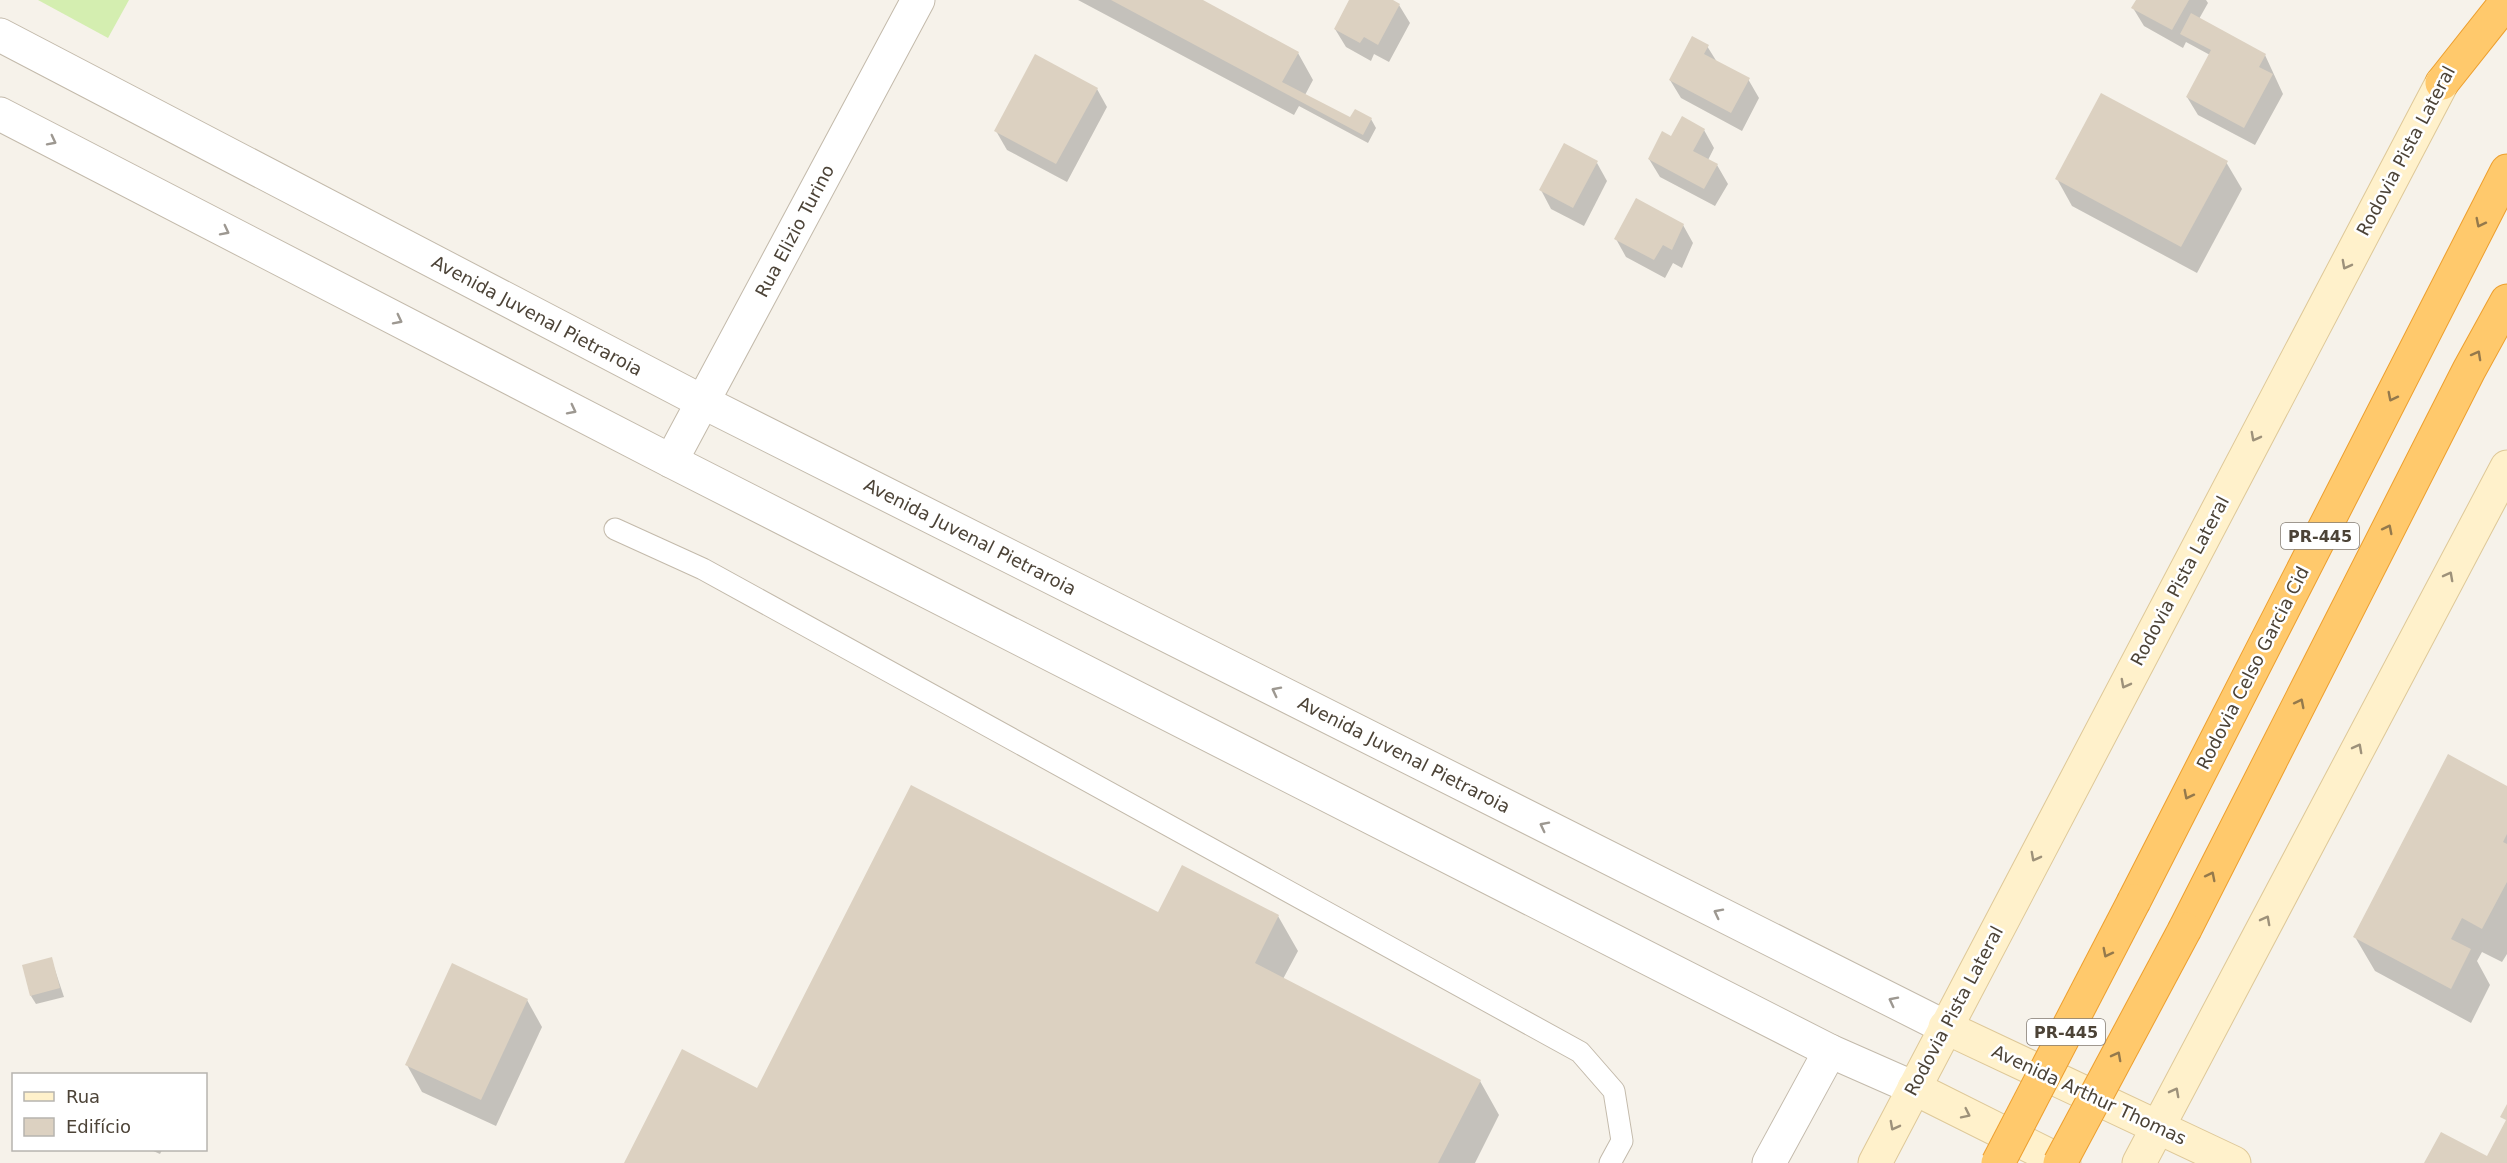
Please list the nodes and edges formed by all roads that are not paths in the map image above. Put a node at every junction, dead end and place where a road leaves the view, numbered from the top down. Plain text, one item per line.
1 (918, 0) edge
2 (2486, 0) edge
3 (2507, 1) edge
4 (0, 35) edge
5 (2442, 83) junction
6 (0, 114) edge
7 (2507, 171) edge
8 (2507, 302) edge
9 (703, 402) junction
10 (672, 461) junction
11 (2507, 466) edge
12 (615, 529) dead end
13 (1945, 1027) junction
14 (1830, 1051) junction
15 (1914, 1088) junction
16 (2157, 1126) junction
17 (1610, 1163) edge
18 (1769, 1163) edge
19 (1875, 1163) edge
20 (1998, 1163) edge
21 (2062, 1163) edge
22 (2139, 1163) edge
23 (2234, 1163) edge

1 - 9 street, Rua Elizio Turino
2 - 5 street, Rodovia Pista Lateral
3 - 5 highway
4 - 9 street, Avenida Juvenal Pietraroia
5 -> 13 main road, Rodovia Pista Lateral
6 -> 10 street
7 -> 20 highway, Rodovia Celso Garcia Cid / PR-445, bridge
21 -> 8 highway, PR-445, bridge
9 - 10 street, Rua Elizio Turino
13 -> 9 street, Avenida Juvenal Pietraroia
10 - 14 street
16 -> 11 main road
12 - 17 lane
13 - 15 main road, Rodovia Pista Lateral
13 - 16 main road, Avenida Arthur Thomas
14 - 15 street
14 - 18 street
15 -> 19 main road, Rodovia Pista Lateral
15 -> 21 main road
16 - 22 main road
16 - 23 main road, Avenida Arthur Thomas

